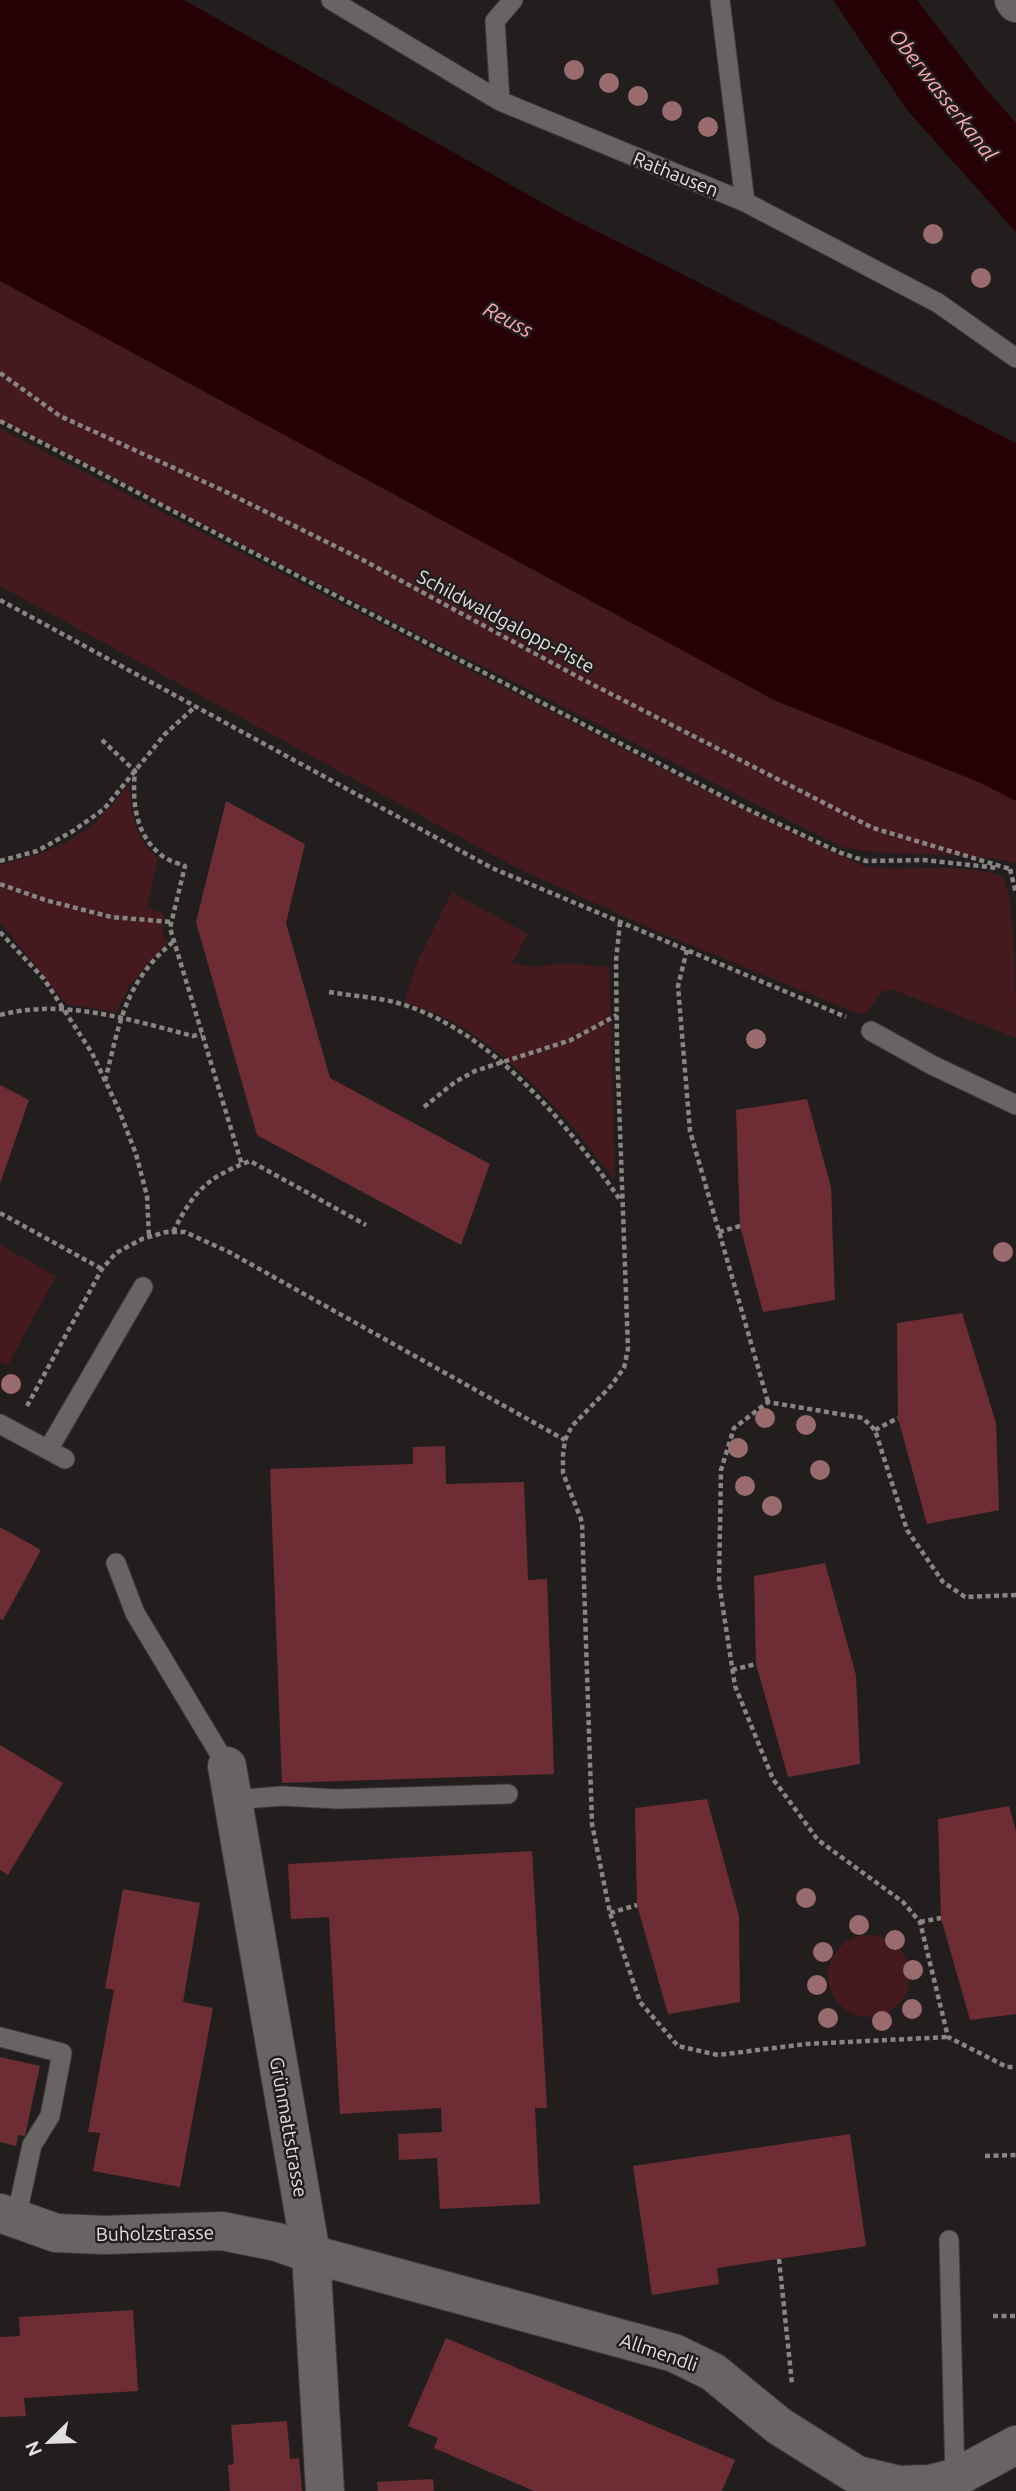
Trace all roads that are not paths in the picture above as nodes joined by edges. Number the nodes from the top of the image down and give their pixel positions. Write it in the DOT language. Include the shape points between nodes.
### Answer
graph roads {
  1 [pos="331,0"];
  2 [pos="513,0"];
  3 [pos="720,0"];
  4 [pos="500,101"];
  5 [pos="745,202"];
  6 [pos="1016,358"];
  7 [pos="871,1031"];
  8 [pos="1016,1105"];
  9 [pos="143,1287"];
  10 [pos="7,1427"];
  11 [pos="116,1563"];
  12 [pos="230,1783"];
  13 [pos="508,1794"];
  14 [pos="0,2037"];
  15 [pos="8,2216"];
  16 [pos="949,2240"];
  17 [pos="311,2254"];
  18 [pos="1016,2445"];
  19 [pos="955,2478"];
  20 [pos="325,2491"];
  1 -- 4 [label="lane, Rathausen"];
  2 -- 4 [label="lane" via="495,20"];
  3 -- 5 [label="lane"];
  4 -- 5 [label="lane, Rathausen"];
  5 -- 6 [label="lane, Rathausen" via="938,303"];
  7 -- 8 [label="lane"];
  9 -- 10 [label="lane" via="56,1455"];
  11 -- 12 [label="lane" via="135,1613"];
  12 -- 13 [label="lane" via="282,1796 337,1800"];
  12 -- 17 [label="street, Grünmattstrasse"];
  14 -- 15 [label="lane" via="62,2053 50,2116 32,2145"];
  15 -- 17 [label="street, Buholzstrasse" via="56,2233 222,2231"];
  16 -- 19 [label="lane"];
  17 -- 19 [label="street, Allmendli" via="674,2353 713,2372 779,2426 857,2474 899,2485"];
  17 -- 20 [label="street, Grünmattstrasse"];
  18 -- 19 [label="street, Allmendli"];
}
